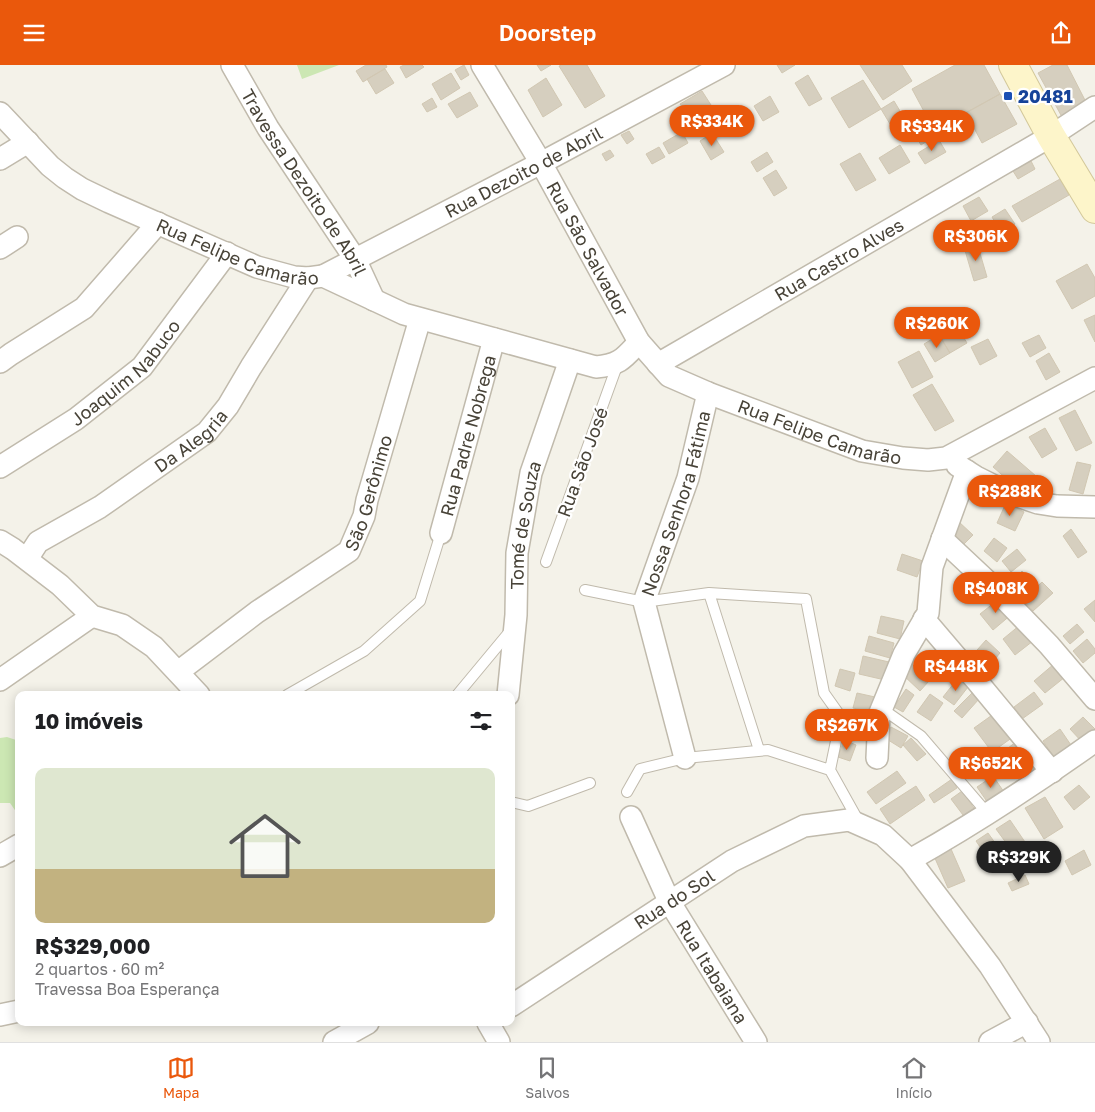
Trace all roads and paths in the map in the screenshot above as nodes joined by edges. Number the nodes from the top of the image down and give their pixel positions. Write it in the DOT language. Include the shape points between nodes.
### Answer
graph roads {
  1 [pos="232,65"];
  2 [pos="482,65"];
  3 [pos="724,65"];
  4 [pos="1013,65"];
  5 [pos="1095,107"];
  6 [pos="0,113"];
  7 [pos="1051,136"];
  8 [pos="28,143"];
  9 [pos="0,159"];
  10 [pos="541,163"];
  11 [pos="1095,209"];
  12 [pos="158,223"];
  13 [pos="227,253"];
  14 [pos="355,259"];
  15 [pos="316,277"];
  16 [pos="374,300"];
  17 [pos="420,319"];
  18 [pos="494,339"];
  19 [pos="649,353"];
  20 [pos="570,360"];
  21 [pos="0,362"];
  22 [pos="618,362"];
  23 [pos="1095,378"];
  24 [pos="708,393"];
  25 [pos="946,458"];
  26 [pos="0,467"];
  27 [pos="967,471"];
  28 [pos="1095,507"];
  29 [pos="441,533"];
  30 [pos="942,539"];
  31 [pos="0,541"];
  32 [pos="27,559"];
  33 [pos="546,561"];
  34 [pos="585,590"];
  35 [pos="709,593"];
  36 [pos="644,602"];
  37 [pos="92,616"];
  38 [pos="924,619"];
  39 [pos="515,625"];
  40 [pos="178,672"];
  41 [pos="0,680"];
  42 [pos="195,691"];
  43 [pos="294,691"];
  44 [pos="460,691"];
  45 [pos="508,691"];
  46 [pos="1095,699"];
  47 [pos="881,708"];
  48 [pos="1095,741"];
  49 [pos="759,750"];
  50 [pos="685,758"];
  51 [pos="877,758"];
  52 [pos="830,771"];
  53 [pos="1052,772"];
  54 [pos="590,783"];
  55 [pos="627,793"];
  56 [pos="515,803"];
  57 [pos="988,814"];
  58 [pos="631,817"];
  59 [pos="855,823"];
  60 [pos="15,847"];
  61 [pos="0,856"];
  62 [pos="910,861"];
  63 [pos="670,901"];
  64 [pos="515,1003"];
  65 [pos="15,1012"];
  66 [pos="0,1015"];
  67 [pos="1027,1022"];
  68 [pos="363,1026"];
  69 [pos="490,1026"];
  70 [pos="334,1042"];
  71 [pos="499,1042"];
  72 [pos="756,1042"];
  73 [pos="990,1042"];
  74 [pos="1039,1042"];
  1 -- 14 [label="street, Travessa Dezoito de Abril" via="268,129"];
  2 -- 10 [label="street, Rua São Salvador"];
  3 -- 10 [label="street, Rua Dezoito de Abril"];
  4 -- 7 [label="street"];
  5 -- 7 [label="street, Rua Castro Alves"];
  6 -- 8 [label="street, Rua Felipe Camarão"];
  7 -- 11 [label="street"];
  7 -- 19 [label="street, Rua Castro Alves"];
  8 -- 9 [label="street"];
  8 -- 12 [label="street, Rua Felipe Camarão" via="50,166 82,189"];
  10 -- 14 [label="street, Rua Dezoito de Abril"];
  10 -- 19 [label="street, Rua São Salvador"];
  12 -- 13 [label="street, Rua Felipe Camarão"];
  12 -- 21 [label="street" via="84,308"];
  13 -- 15 [label="street, Rua Felipe Camarão" via="257,267 294,277"];
  13 -- 26 [label="street, Joaquim Nabuco" via="142,367 76,419"];
  14 -- 15 [label="street, Rua Dezoito de Abril"];
  14 -- 16 [label="street, Travessa Dezoito de Abril"];
  15 -- 16 [label="street, Rua Felipe Camarão"];
  15 -- 32 [label="street, Da Alegria" via="269,337 228,407 207,432 100,507 38,542"];
  16 -- 17 [label="street, Rua Felipe Camarão"];
  17 -- 18 [label="street, Rua Felipe Camarão"];
  17 -- 40 [label="street, São Gerônimo" via="364,516 349,551 258,611"];
  18 -- 20 [label="street, Rua Felipe Camarão"];
  18 -- 29 [label="street, Rua Padre Nobrega"];
  19 -- 22 [label="street" via="626,356"];
  19 -- 24 [label="street, Rua Felipe Camarão" via="669,376"];
  20 -- 22 [label="street, Rua Felipe Camarão" via="596,367"];
  20 -- 39 [label="street, Tomé de Souza" via="531,473 517,553"];
  22 -- 33 [label="lane, Rua São José"];
  23 -- 25 [label="street"];
  24 -- 25 [label="street, Rua Felipe Camarão" via="862,451 903,458"];
  24 -- 36 [label="street, Nossa Senhora Fátima" via="688,477"];
  25 -- 27 [label="street"];
  27 -- 28 [label="street" via="1006,492 1038,503"];
  27 -- 30 [label="street"];
  29 -- 43 [label="lane" via="420,601 364,651"];
  30 -- 38 [label="street" via="932,567 928,613"];
  30 -- 46 [label="street" via="1049,645"];
  31 -- 32 [label="street"];
  32 -- 37 [label="street"];
  34 -- 36 [label="lane"];
  35 -- 36 [label="lane"];
  35 -- 49 [label="lane"];
  35 -- 52 [label="lane" via="806,599 824,693 841,717"];
  36 -- 50 [label="street, Nossa Senhora Fátima"];
  37 -- 40 [label="street" via="122,625 154,647"];
  37 -- 41 [label="street"];
  38 -- 47 [label="street" via="904,654"];
  38 -- 53 [label="street"];
  39 -- 44 [label="lane"];
  39 -- 45 [label="street, Tomé de Souza"];
  40 -- 42 [label="street"];
  47 -- 51 [label="street"];
  47 -- 57 [label="lane" via="920,736"];
  48 -- 53 [label="street"];
  49 -- 50 [label="lane"];
  49 -- 52 [label="lane" via="768,750"];
  50 -- 55 [label="lane" via="640,769"];
  52 -- 59 [label="lane"];
  53 -- 57 [label="street"];
  54 -- 56 [label="lane" via="528,806"];
  57 -- 62 [label="street"];
  58 -- 63 [label="street, Rua Itabaiana"];
  59 -- 62 [label="street" via="883,835"];
  59 -- 63 [label="street, Rua do Sol" via="804,826 732,861"];
  60 -- 61 [label="street"];
  62 -- 67 [label="street" via="990,966"];
  63 -- 64 [label="street, Rua do Sol"];
  63 -- 72 [label="street, Rua Itabaiana"];
  65 -- 66 [label="street"];
  67 -- 73 [label="street"];
  67 -- 74 [label="street"];
  68 -- 70 [label="street"];
  69 -- 71 [label="street"];
}
